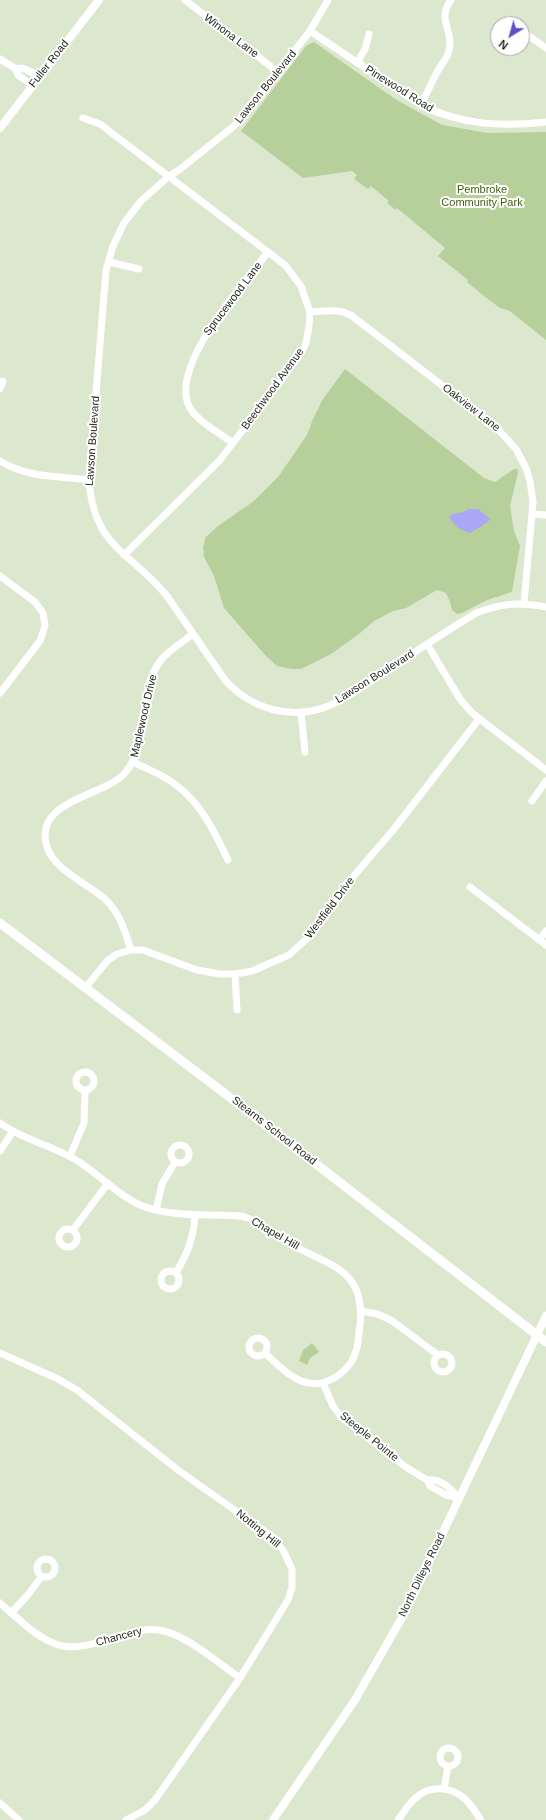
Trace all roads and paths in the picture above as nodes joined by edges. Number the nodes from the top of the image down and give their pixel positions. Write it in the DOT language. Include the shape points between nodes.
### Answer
graph roads {
  1 [pos="99,0"];
  2 [pos="185,0"];
  3 [pos="328,0"];
  4 [pos="451,0"];
  5 [pos="310,31"];
  6 [pos="369,34"];
  7 [pos="530,37"];
  8 [pos="546,48"];
  9 [pos="0,60"];
  10 [pos="357,63"];
  11 [pos="16,69"];
  12 [pos="278,72"];
  13 [pos="40,76"];
  14 [pos="33,86"];
  15 [pos="421,105"];
  16 [pos="83,118"];
  17 [pos="546,122"];
  18 [pos="0,128"];
  19 [pos="168,177"];
  20 [pos="268,252"];
  21 [pos="109,262"];
  22 [pos="139,269"];
  23 [pos="310,312"];
  24 [pos="4,381"];
  25 [pos="0,389"];
  26 [pos="233,443"];
  27 [pos="0,461"];
  28 [pos="89,480"];
  29 [pos="533,514"];
  30 [pos="546,515"];
  31 [pos="124,555"];
  32 [pos="0,576"];
  33 [pos="524,603"];
  34 [pos="546,607"];
  35 [pos="193,634"];
  36 [pos="427,644"];
  37 [pos="0,692"];
  38 [pos="301,712"];
  39 [pos="479,719"];
  40 [pos="305,752"];
  41 [pos="133,762"];
  42 [pos="546,770"];
  43 [pos="546,781"];
  44 [pos="532,801"];
  45 [pos="228,860"];
  46 [pos="470,887"];
  47 [pos="0,923"];
  48 [pos="546,931"];
  49 [pos="539,940"];
  50 [pos="546,945"];
  51 [pos="130,950"];
  52 [pos="235,974"];
  53 [pos="86,987"];
  54 [pos="236,1010"];
  55 [pos="85,1091"];
  56 [pos="0,1123"];
  57 [pos="13,1131"];
  58 [pos="0,1151"];
  59 [pos="70,1156"];
  60 [pos="175,1162"];
  61 [pos="108,1183"];
  62 [pos="156,1210"];
  63 [pos="195,1215"];
  64 [pos="73,1230"];
  65 [pos="176,1272"];
  66 [pos="361,1311"];
  67 [pos="546,1316"];
  68 [pos="537,1334"];
  69 [pos="546,1342"];
  70 [pos="0,1353"];
  71 [pos="265,1353"];
  72 [pos="438,1355"];
  73 [pos="323,1383"];
  74 [pos="459,1498"];
  75 [pos="42,1576"];
  76 [pos="0,1603"];
  77 [pos="11,1613"];
  78 [pos="240,1678"];
  79 [pos="448,1766"];
  80 [pos="444,1789"];
  81 [pos="0,1803"];
  82 [pos="19,1820"];
  83 [pos="126,1820"];
  84 [pos="273,1820"];
  85 [pos="398,1820"];
  86 [pos="481,1820"];
  1 -- 13 [label="street, Fuller Road"];
  2 -- 12 [label="street, Winona Lane"];
  3 -- 5 [label="street, Lawson Boulevard"];
  4 -- 15 [label="street" via="444,19 450,43 448,56"];
  5 -- 10 [label="street, Pinewood Road"];
  5 -- 12 [label="street, Lawson Boulevard"];
  6 -- 10 [label="street" via="365,49"];
  7 -- 8 [label="street"];
  9 -- 11 [label="street"];
  10 -- 15 [label="street, Pinewood Road"];
  11 -- 13 [label="street" via="22,68"];
  11 -- 14 [label="street" via="18,75"];
  12 -- 19 [label="street, Lawson Boulevard" via="234,126"];
  13 -- 14 [label="street, Fuller Road"];
  14 -- 18 [label="street, Fuller Road"];
  15 -- 17 [label="street, Pinewood Road" via="437,113 474,123"];
  16 -- 19 [label="street, Beechwood Avenue" via="100,124"];
  19 -- 20 [label="street, Beechwood Avenue"];
  19 -- 21 [label="street, Lawson Boulevard" via="130,214 118,234"];
  20 -- 23 [label="street, Beechwood Avenue" via="285,265 301,286"];
  20 -- 26 [label="street, Sprucewood Lane" via="206,334 196,353 187,384 186,398 190,409"];
  21 -- 22 [label="street"];
  21 -- 28 [label="street, Lawson Boulevard" via="106,270"];
  23 -- 26 [label="street, Beechwood Avenue" via="306,343 300,355"];
  23 -- 29 [label="street, Oakview Lane" via="332,310 352,316 495,426 516,449 526,468 532,494"];
  24 -- 25 [label="street"];
  26 -- 31 [label="street, Beechwood Avenue" via="213,468"];
  27 -- 28 [label="street" via="11,468 31,474"];
  28 -- 31 [label="street, Lawson Boulevard" via="96,520 105,536"];
  29 -- 30 [label="street"];
  29 -- 33 [label="street, Oakview Lane"];
  31 -- 35 [label="street, Lawson Boulevard" via="156,584"];
  32 -- 37 [label="street" via="35,602 43,613 45,626 40,641"];
  33 -- 34 [label="street, Lawson Boulevard"];
  33 -- 36 [label="street, Lawson Boulevard" via="500,605 476,613"];
  35 -- 38 [label="street, Lawson Boulevard" via="225,680 247,700 270,709"];
  35 -- 41 [label="street, Maplewood Drive" via="162,658 152,675"];
  36 -- 38 [label="street, Lawson Boulevard" via="331,705"];
  36 -- 39 [label="street" via="460,699"];
  38 -- 40 [label="street"];
  39 -- 42 [label="street"];
  39 -- 52 [label="street, Westfield Drive" via="394,829 347,884 311,935 278,961 252,971"];
  41 -- 45 [label="street" via="176,784 189,795"];
  41 -- 51 [label="street, Maplewood Drive" via="116,780 56,812 49,823 45,838 53,859 105,900 115,911 125,930"];
  43 -- 44 [label="street"];
  46 -- 49 [label="street"];
  47 -- 53 [label="main road, Stearns School Road"];
  48 -- 49 [label="street"];
  49 -- 50 [label="street"];
  51 -- 52 [label="street, Westfield Drive" via="143,950 197,970"];
  51 -- 53 [label="street, Westfield Drive" via="108,960"];
  52 -- 54 [label="street"];
  53 -- 68 [label="main road, Stearns School Road"];
  55 -- 59 [label="street" via="84,1123"];
  56 -- 57 [label="street, Chapel Hill"];
  57 -- 58 [label="street"];
  57 -- 59 [label="street, Chapel Hill"];
  59 -- 61 [label="street, Chapel Hill"];
  60 -- 62 [label="street" via="162,1184"];
  61 -- 62 [label="street, Chapel Hill" via="134,1202"];
  61 -- 64 [label="street"];
  62 -- 63 [label="street, Chapel Hill"];
  63 -- 65 [label="street" via="190,1246"];
  63 -- 66 [label="street, Chapel Hill" via="247,1218 335,1266 354,1284"];
  66 -- 72 [label="street" via="391,1320"];
  66 -- 73 [label="street, Chapel Hill" via="357,1349 352,1360 341,1373"];
  67 -- 68 [label="street, North Dilleys Road"];
  68 -- 69 [label="main road, Stearns School Road"];
  68 -- 74 [label="street, North Dilleys Road"];
  70 -- 78 [label="street, Notting Hill" via="77,1390 173,1466 270,1535 284,1550 292,1569 290,1595"];
  71 -- 73 [label="street" via="294,1379 308,1384"];
  73 -- 74 [label="street, Steeple Pointe" via="333,1406 348,1422 427,1480 435,1490"];
  74 -- 84 [label="street, North Dilleys Road" via="420,1582 379,1660 329,1740"];
  75 -- 77 [label="street"];
  76 -- 77 [label="street, Chancery"];
  77 -- 78 [label="street, Chancery" via="44,1639 64,1647 88,1646 145,1630 170,1632"];
  78 -- 83 [label="street, Notting Hill" via="155,1800 145,1810"];
  79 -- 80 [label="street"];
  80 -- 85 [label="street" via="419,1795"];
  80 -- 86 [label="street" via="463,1797"];
  81 -- 82 [label="street"];
}
